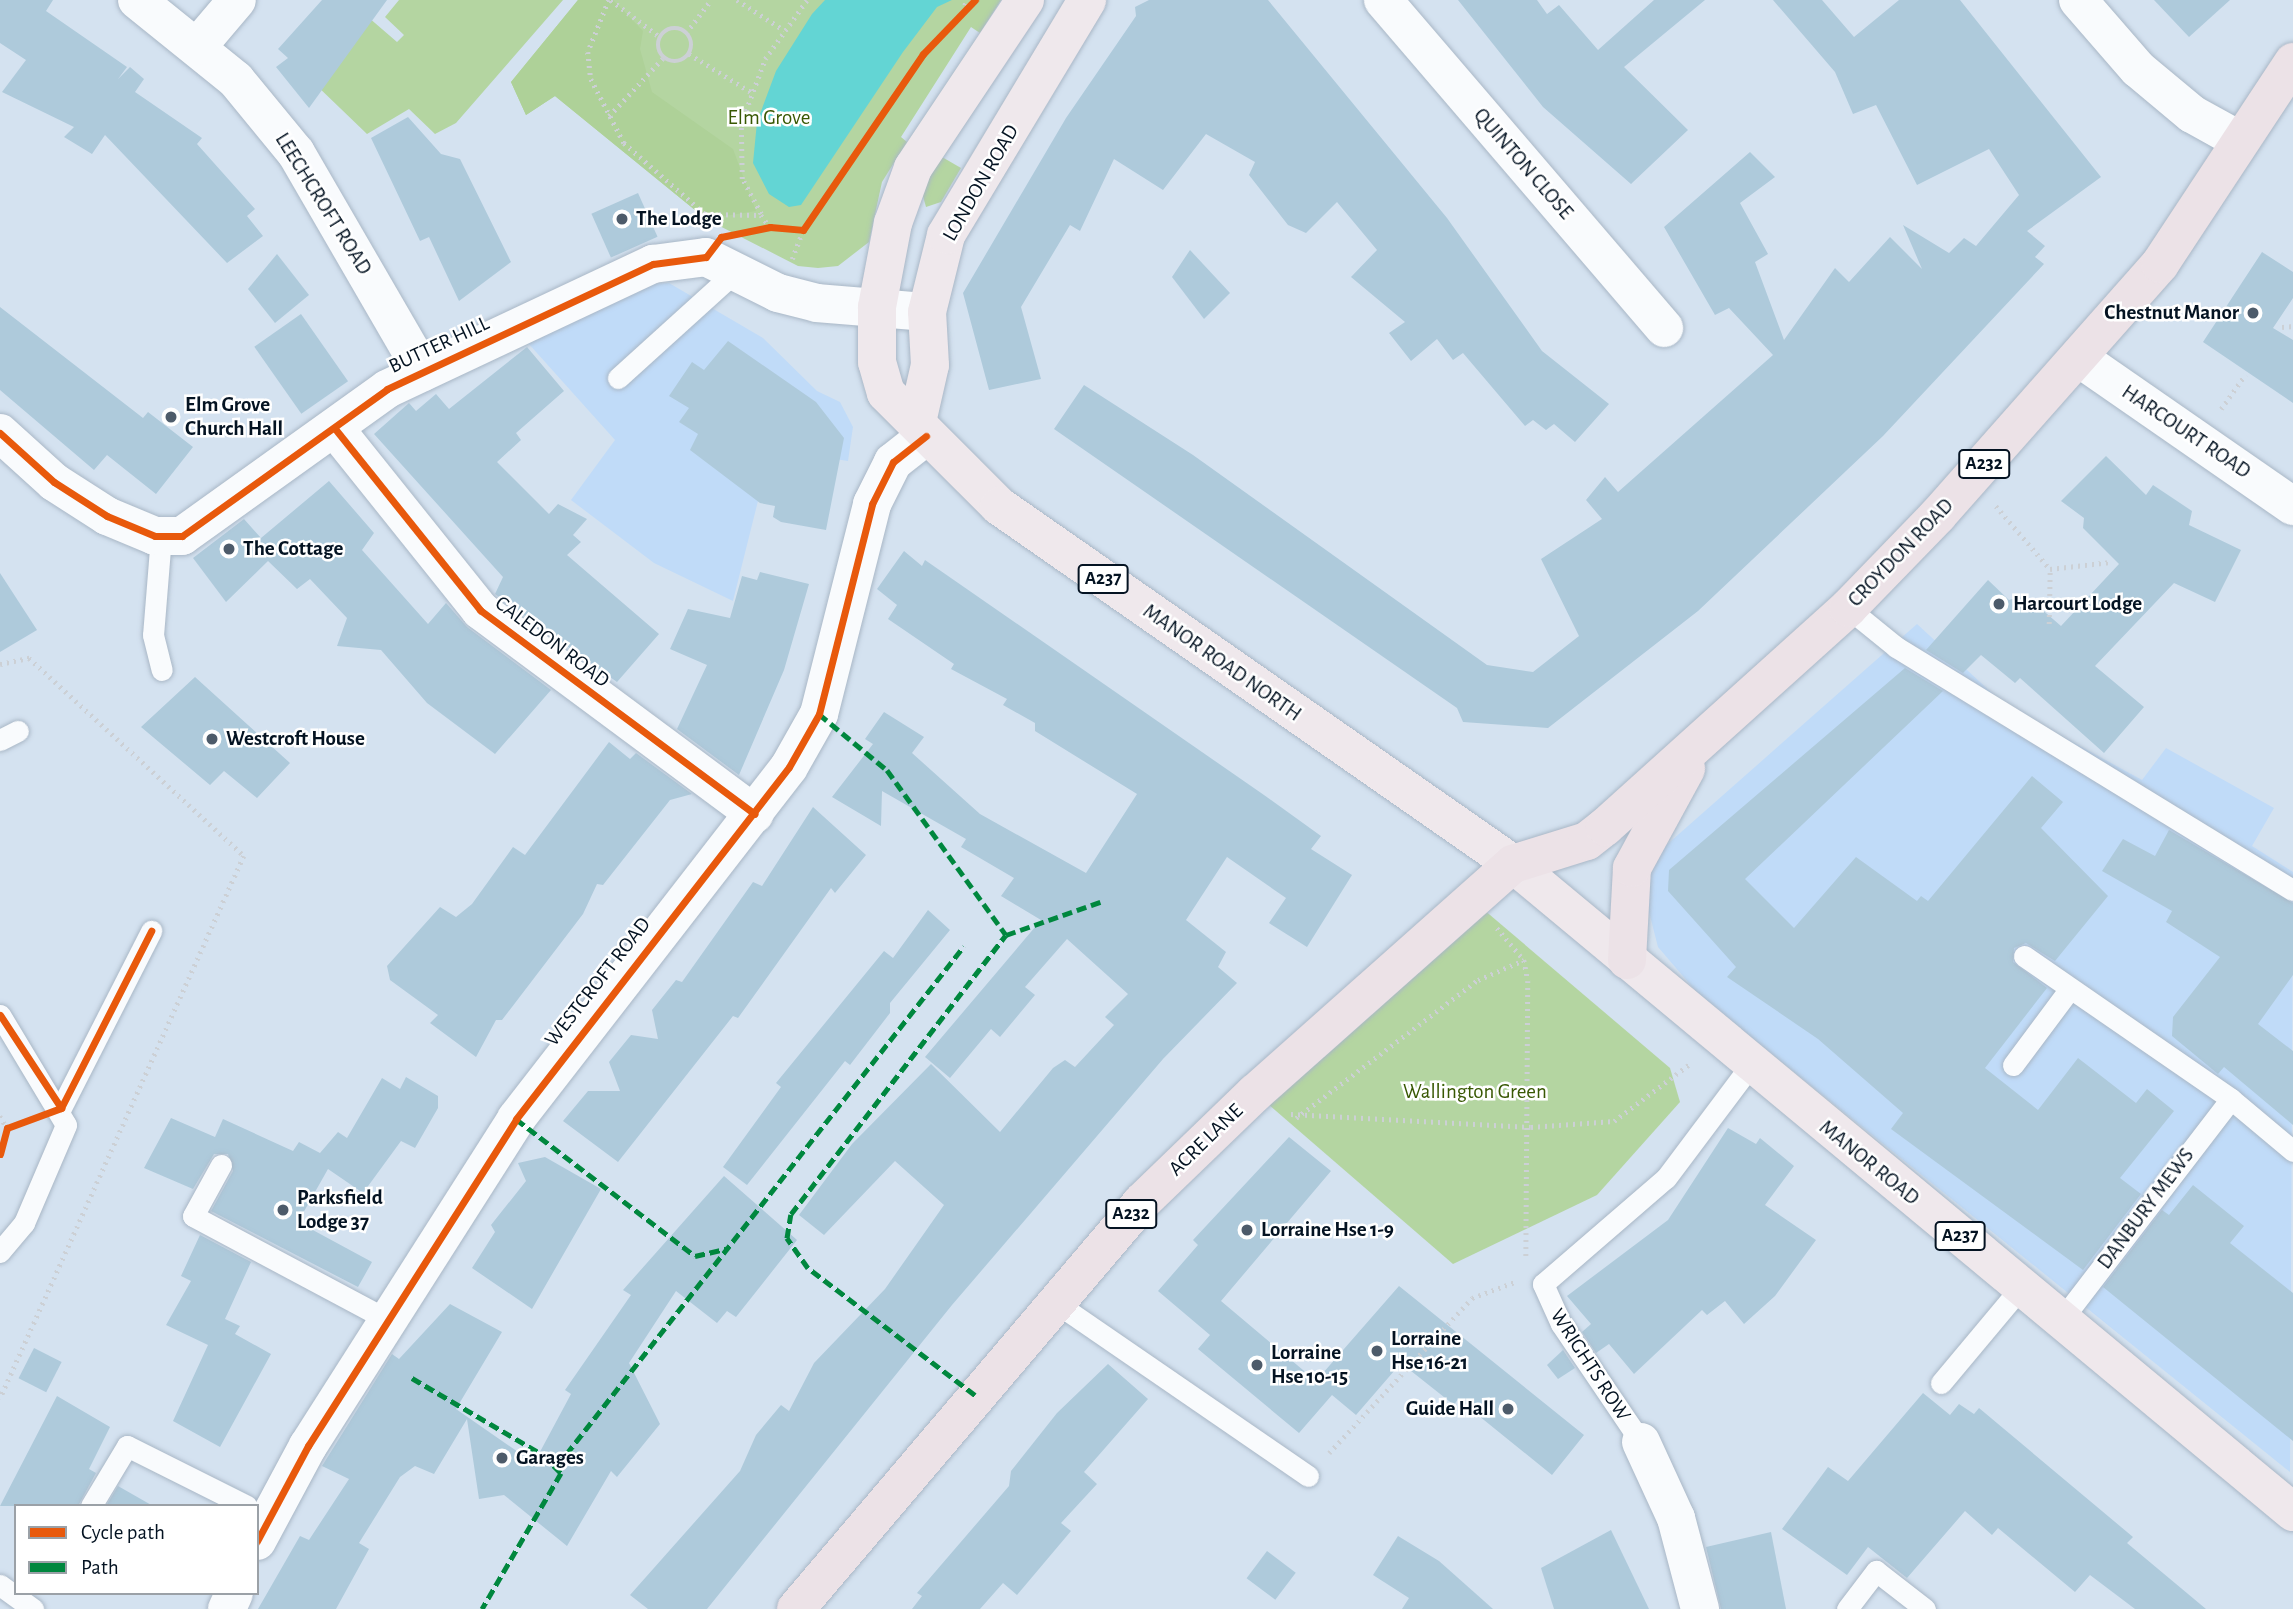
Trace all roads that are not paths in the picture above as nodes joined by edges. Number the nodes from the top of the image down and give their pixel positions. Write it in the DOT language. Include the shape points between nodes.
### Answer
graph roads {
  1 [pos="137,0"];
  2 [pos="237,0"];
  3 [pos="1026,0"];
  4 [pos="1087,0"];
  5 [pos="1383,0"];
  6 [pos="2078,0"];
  7 [pos="198,46"];
  8 [pos="2293,62"];
  9 [pos="2239,140"];
  10 [pos="734,273"];
  11 [pos="877,307"];
  12 [pos="928,312"];
  13 [pos="1664,328"];
  14 [pos="2079,358"];
  15 [pos="423,372"];
  16 [pos="618,378"];
  17 [pos="922,429"];
  18 [pos="336,430"];
  19 [pos="0,433"];
  20 [pos="2293,506"];
  21 [pos="161,537"];
  22 [pos="1848,608"];
  23 [pos="162,670"];
  24 [pos="1691,753"];
  25 [pos="755,814"];
  26 [pos="1513,864"];
  27 [pos="2293,890"];
  28 [pos="151,931"];
  29 [pos="2024,956"];
  30 [pos="1627,960"];
  31 [pos="2069,990"];
  32 [pos="0,1014"];
  33 [pos="2013,1065"];
  34 [pos="1750,1066"];
  35 [pos="2231,1099"];
  36 [pos="61,1108"];
  37 [pos="2293,1151"];
  38 [pos="221,1165"];
  39 [pos="0,1252"];
  40 [pos="2022,1286"];
  41 [pos="1055,1302"];
  42 [pos="2062,1319"];
  43 [pos="388,1321"];
  44 [pos="1941,1384"];
  45 [pos="1641,1442"];
  46 [pos="1308,1476"];
  47 [pos="92,1504"];
  48 [pos="232,1504"];
  49 [pos="2293,1512"];
  50 [pos="259,1515"];
  51 [pos="0,1585"];
  52 [pos="33,1609"];
  53 [pos="796,1609"];
  54 [pos="1700,1609"];
  55 [pos="1847,1609"];
  56 [pos="1925,1609"];
  1 -- 7 [label="street, LEECHCROFT ROAD"];
  2 -- 7 [label="street"];
  3 -- 11 [label="main road, A237" via="913,168 893,223"];
  4 -- 12 [label="main road, LONDON ROAD" via="946,235"];
  5 -- 13 [label="street, QUINTON CLOSE"];
  6 -- 9 [label="street" via="2138,69 2192,114"];
  7 -- 15 [label="street, LEECHCROFT ROAD" via="296,153"];
  8 -- 9 [label="highway, CROYDON ROAD / A232"];
  9 -- 14 [label="highway, CROYDON ROAD / A232" via="2160,264"];
  10 -- 11 [label="street, BUTTER HILL" via="817,303"];
  10 -- 15 [label="street, BUTTER HILL" via="706,257 653,264"];
  10 -- 16 [label="lane"];
  11 -- 12 [label="street, BUTTER HILL"];
  11 -- 17 [label="main road, MANOR ROAD NORTH / A237" via="879,376 886,393"];
  12 -- 17 [label="main road, LONDON ROAD" via="930,365"];
  14 -- 20 [label="street, HARCOURT ROAD"];
  14 -- 22 [label="highway, CROYDON ROAD / A232"];
  15 -- 18 [label="street, BUTTER HILL" via="387,389"];
  17 -- 25 [label="street, WESTCROFT ROAD" via="880,484 819,714"];
  17 -- 26 [label="main road, MANOR ROAD NORTH / A237" via="999,506"];
  18 -- 21 [label="street, BUTTER HILL" via="210,520 182,536"];
  18 -- 25 [label="street, CALEDON ROAD" via="480,610"];
  19 -- 21 [label="street" via="54,482 107,516"];
  21 -- 23 [label="lane" via="153,635"];
  22 -- 24 [label="highway, CROYDON ROAD / A232"];
  22 -- 27 [label="lane" via="1896,647"];
  24 -- 26 [label="highway, CROYDON ROAD / A232" via="1587,841"];
  24 -- 30 [label="highway" via="1683,781 1632,868"];
  25 -- 43 [label="street, WESTCROFT ROAD" via="570,1044"];
  26 -- 30 [label="main road, MANOR ROAD / A237"];
  26 -- 41 [label="highway, ACRE LANE / A232" via="1266,1083 1142,1202"];
  28 -- 36 [label="lane"];
  29 -- 31 [label="lane"];
  30 -- 34 [label="main road, MANOR ROAD / A237"];
  31 -- 33 [label="lane"];
  31 -- 35 [label="lane"];
  32 -- 36 [label="lane"];
  34 -- 40 [label="main road, MANOR ROAD / A237"];
  34 -- 45 [label="lane, WRIGHTS ROW" via="1658,1186 1538,1280 1561,1324"];
  35 -- 37 [label="lane"];
  35 -- 42 [label="lane, DANBURY MEWS"];
  36 -- 39 [label="lane" via="66,1125 24,1223"];
  38 -- 43 [label="lane" via="192,1216"];
  40 -- 42 [label="main road, MANOR ROAD / A237"];
  40 -- 44 [label="lane"];
  41 -- 46 [label="lane"];
  41 -- 53 [label="highway, ACRE LANE / A232"];
  42 -- 49 [label="main road, MANOR ROAD / A237"];
  43 -- 50 [label="street, WESTCROFT ROAD"];
  45 -- 54 [label="street, WRIGHTS ROW" via="1676,1518"];
  47 -- 48 [label="lane" via="127,1446"];
  51 -- 52 [label="lane"];
  55 -- 56 [label="lane" via="1876,1571"];
}
